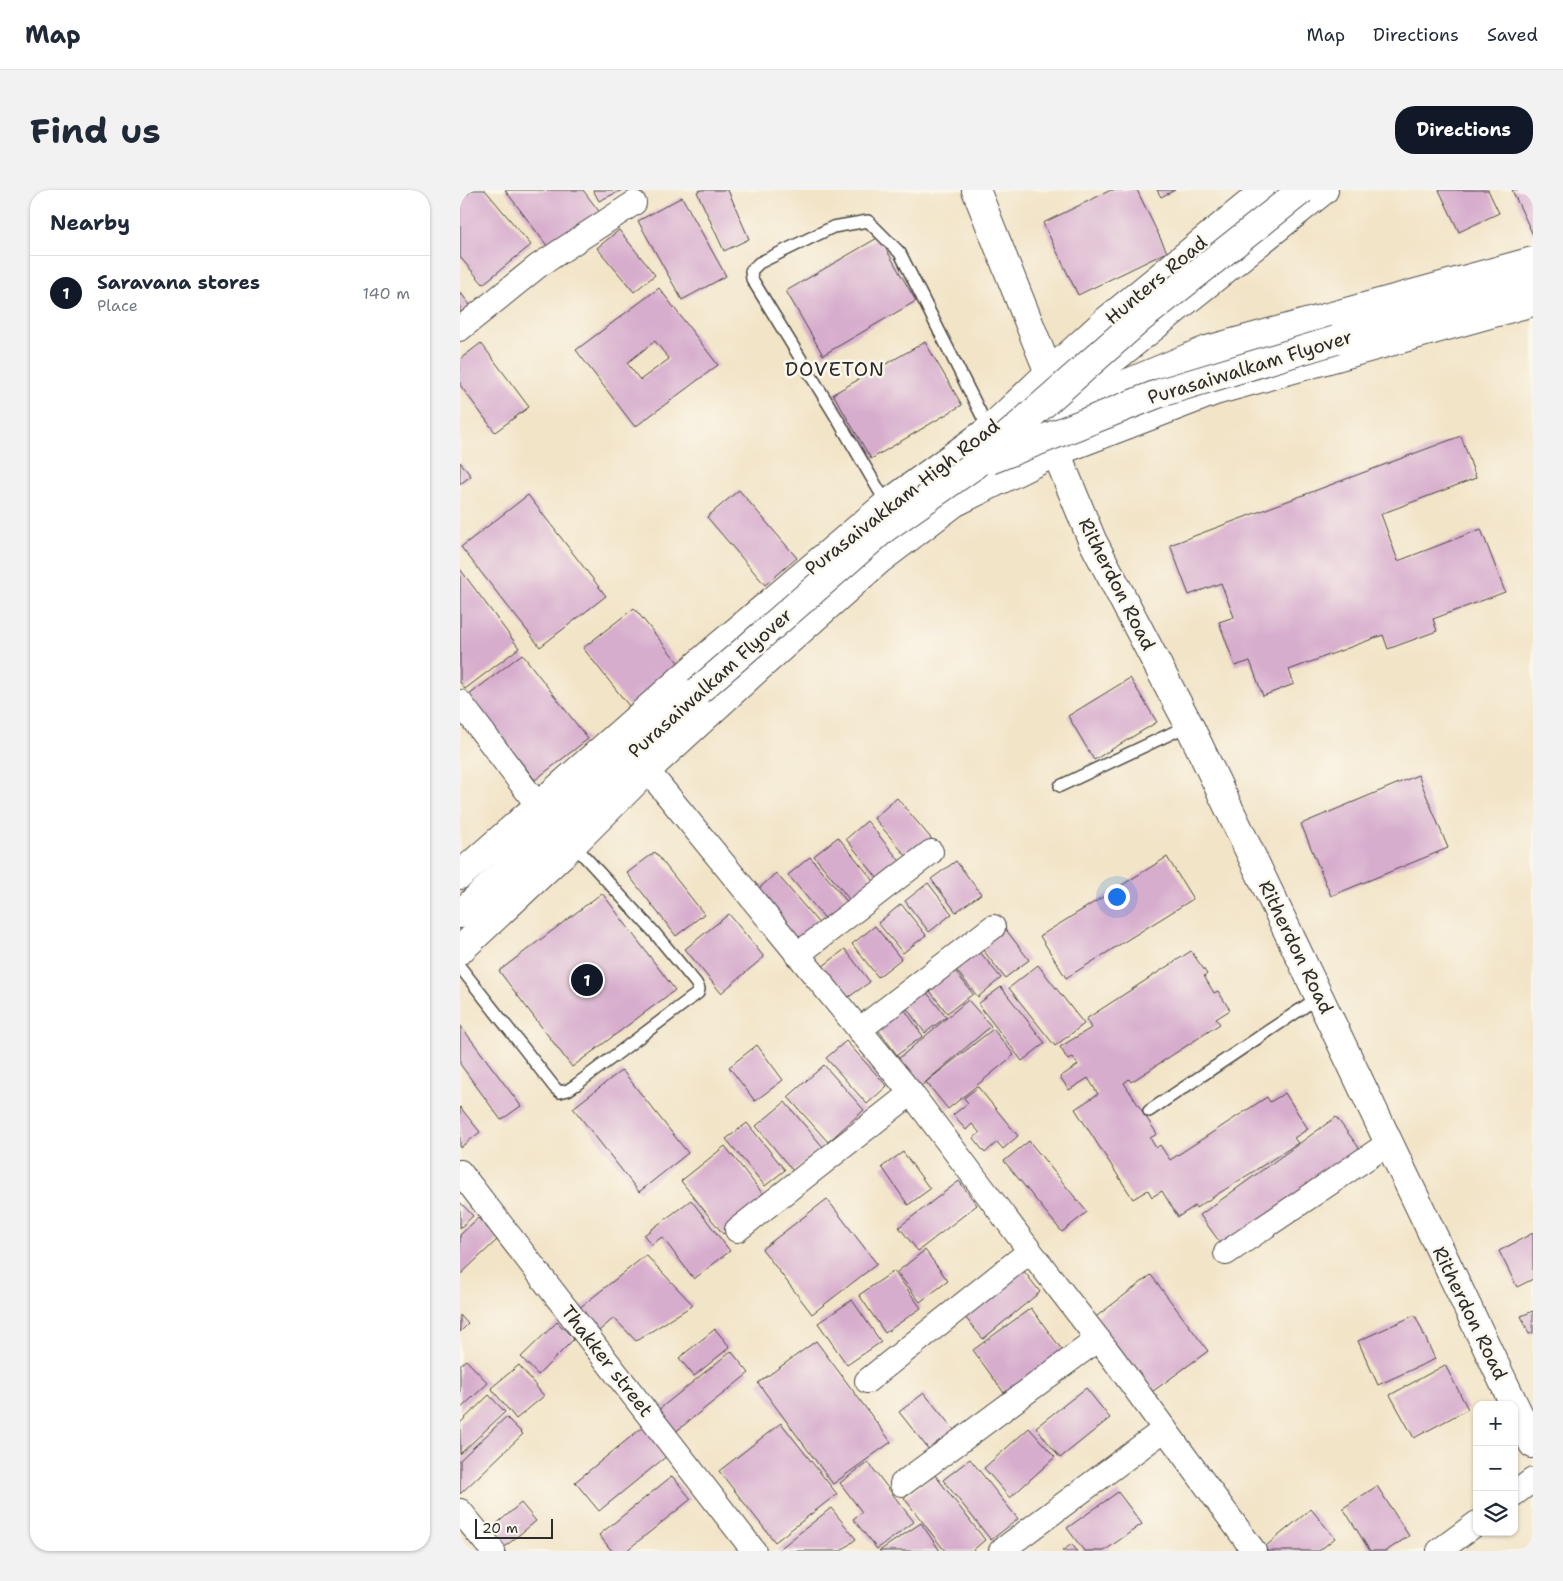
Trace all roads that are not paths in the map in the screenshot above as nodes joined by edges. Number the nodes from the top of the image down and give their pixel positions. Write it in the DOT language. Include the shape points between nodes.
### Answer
graph roads {
  1 [pos="976,190"];
  2 [pos="1302,190"];
  3 [pos="1324,190"];
  4 [pos="1250,195"];
  5 [pos="634,203"];
  6 [pos="1533,261"];
  7 [pos="1533,282"];
  8 [pos="1533,302"];
  9 [pos="1106,321"];
  10 [pos="460,329"];
  11 [pos="1207,350"];
  12 [pos="1118,357"];
  13 [pos="1048,373"];
  14 [pos="1130,382"];
  15 [pos="1215,392"];
  16 [pos="1058,409"];
  17 [pos="989,430"];
  18 [pos="1056,452"];
  19 [pos="972,467"];
  20 [pos="886,505"];
  21 [pos="460,702"];
  22 [pos="1190,725"];
  23 [pos="647,770"];
  24 [pos="1060,786"];
  25 [pos="538,807"];
  26 [pos="573,844"];
  27 [pos="931,852"];
  28 [pos="460,875"];
  29 [pos="460,914"];
  30 [pos="993,927"];
  31 [pos="460,950"];
  32 [pos="797,955"];
  33 [pos="460,966"];
  34 [pos="1320,996"];
  35 [pos="859,1030"];
  36 [pos="911,1093"];
  37 [pos="1149,1111"];
  38 [pos="1389,1143"];
  39 [pos="460,1172"];
  40 [pos="737,1230"];
  41 [pos="1030,1251"];
  42 [pos="1226,1253"];
  43 [pos="1098,1339"];
  44 [pos="867,1381"];
  45 [pos="1165,1429"];
  46 [pos="1533,1444"];
  47 [pos="1533,1480"];
  48 [pos="902,1484"];
  49 [pos="1518,1491"];
  50 [pos="460,1511"];
  51 [pos="1473,1526"];
  52 [pos="492,1551"];
  53 [pos="754,1551"];
  54 [pos="1001,1551"];
  55 [pos="1254,1551"];
  56 [pos="1439,1551"];
  1 -- 13 [label="street"];
  2 -- 19 [label="street, Purasaiwalkam Flyover, bridge" via="1140,318"];
  3 -- 12 [label="street"];
  4 -- 9 [label="street, Hunters Road"];
  5 -- 10 [label="street" via="538,266"];
  6 -- 11 [label="street"];
  7 -- 19 [label="street, Purasaiwalkam Flyover, bridge" via="1160,393"];
  8 -- 15 [label="street"];
  9 -- 12 [label="street"];
  9 -- 13 [label="street, Hunters Road"];
  11 -- 14 [label="street"];
  11 -- 15 [label="street"];
  12 -- 14 [label="street"];
  12 -- 16 [label="street"];
  13 -- 16 [label="street"];
  13 -- 17 [label="street, Purasaivakkam High Road"];
  14 -- 16 [label="street"];
  15 -- 18 [label="street"];
  16 -- 18 [label="street"];
  17 -- 20 [label="street, Purasaivakkam High Road"];
  17 -- 20 [label="lane" via="900,253 868,221 833,227 759,263 751,271 752,279"];
  18 -- 22 [label="street, Ritherdon Road" via="1092,540"];
  18 -- 23 [label="street" via="954,504 879,560"];
  19 -- 29 [label="street, Purasaiwalkam Flyover, bridge" via="885,528 713,678"];
  20 -- 25 [label="street, Purasaivakkam High Road" via="712,652"];
  21 -- 25 [label="street"];
  22 -- 24 [label="lane"];
  22 -- 34 [label="street, Ritherdon Road"];
  23 -- 26 [label="street"];
  23 -- 32 [label="street"];
  25 -- 28 [label="street, Purasaivakkam High Road"];
  26 -- 31 [label="street"];
  26 -- 33 [label="lane" via="696,983 698,993 577,1084 560,1092"];
  27 -- 32 [label="street"];
  30 -- 35 [label="street"];
  32 -- 35 [label="street"];
  34 -- 37 [label="lane"];
  34 -- 38 [label="street, Ritherdon Road"];
  35 -- 36 [label="street"];
  36 -- 40 [label="street"];
  36 -- 41 [label="street"];
  38 -- 42 [label="street"];
  38 -- 46 [label="street, Ritherdon Road"];
  39 -- 53 [label="street, Thakker street"];
  41 -- 43 [label="street"];
  41 -- 44 [label="street"];
  43 -- 45 [label="street"];
  43 -- 48 [label="street"];
  45 -- 54 [label="street"];
  45 -- 55 [label="street"];
  47 -- 49 [label="street"];
  50 -- 52 [label="street"];
  51 -- 56 [label="street"];
}
